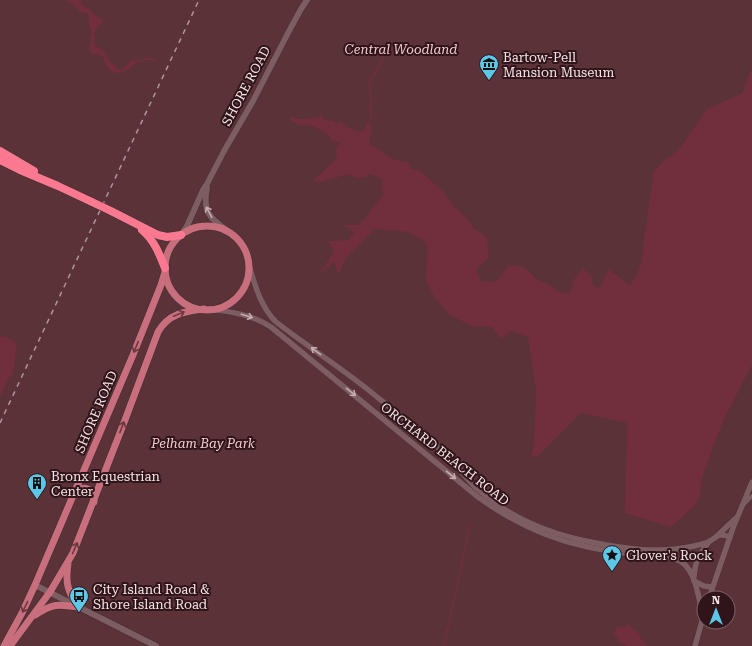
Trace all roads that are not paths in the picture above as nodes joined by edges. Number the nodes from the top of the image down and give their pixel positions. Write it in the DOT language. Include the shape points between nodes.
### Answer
graph roads {
  1 [pos="307,0"];
  2 [pos="0,151"];
  3 [pos="0,160"];
  4 [pos="207,184"];
  5 [pos="58,186"];
  6 [pos="136,224"];
  7 [pos="229,232"];
  8 [pos="181,235"];
  9 [pos="249,265"];
  10 [pos="165,270"];
  11 [pos="206,309"];
  12 [pos="752,482"];
  13 [pos="74,494"];
  14 [pos="752,496"];
  15 [pos="94,502"];
  16 [pos="742,505"];
  17 [pos="738,517"];
  18 [pos="717,536"];
  19 [pos="730,537"];
  20 [pos="709,542"];
  21 [pos="68,561"];
  22 [pos="694,580"];
  23 [pos="35,585"];
  24 [pos="712,587"];
  25 [pos="697,590"];
  26 [pos="711,590"];
  27 [pos="50,592"];
  28 [pos="78,607"];
  29 [pos="32,617"];
  30 [pos="699,630"];
  31 [pos="4,646"];
  32 [pos="10,646"];
  33 [pos="156,646"];
  34 [pos="695,646"];
  1 -- 4 [label="main road, SHORE ROAD"];
  2 -- 5 [label="highway"];
  3 -- 5 [label="highway"];
  7 -- 4 [label="main road, SHORE ROAD, one-way" via="207,211"];
  4 -- 8 [label="main road, SHORE ROAD"];
  5 -- 6 [label="highway, bridge"];
  6 -- 8 [label="highway" via="166,237"];
  6 -- 10 [label="highway" via="152,241"];
  7 -- 8 [label="main road" via="203,226"];
  7 -- 9 [label="main road" via="241,244"];
  8 -- 10 [label="main road" via="166,257"];
  9 -- 11 [label="main road" via="244,288 234,300 224,306"];
  20 -- 9 [label="street, ORCHARD BEACH ROAD, one-way" via="688,548 638,550 557,533 506,510 477,488 444,453 376,396 275,321 260,298"];
  10 -- 11 [label="main road" via="168,284 177,297 190,306"];
  10 -- 13 [label="main road, SHORE ROAD, one-way" via="133,355"];
  15 -- 11 [label="main road, one-way" via="158,332 164,323 178,314"];
  11 -- 22 [label="street, ORCHARD BEACH ROAD, one-way" via="245,315 271,327 478,497 516,522 549,536 583,546 676,559 687,566"];
  12 -- 16 [label="street"];
  13 -- 15 [label="main road" via="80,489 86,489 93,494"];
  13 -- 23 [label="main road, SHORE ROAD"];
  14 -- 16 [label="street"];
  21 -- 15 [label="main road, one-way"];
  16 -- 17 [label="street"];
  17 -- 18 [label="street, ORCHARD BEACH ROAD"];
  17 -- 19 [label="street"];
  18 -- 19 [label="street"];
  18 -- 20 [label="street, ORCHARD BEACH ROAD"];
  19 -- 24 [label="street"];
  20 -- 22 [label="street" via="696,560"];
  21 -- 27 [label="main road"];
  21 -- 28 [label="main road" via="68,589"];
  22 -- 24 [label="street"];
  22 -- 25 [label="street, ORCHARD BEACH ROAD"];
  23 -- 27 [label="main road"];
  23 -- 31 [label="main road, SHORE ROAD, one-way"];
  24 -- 26 [label="street"];
  27 -- 28 [label="main road"];
  27 -- 29 [label="main road"];
  28 -- 29 [label="main road" via="50,606"];
  28 -- 33 [label="main road"];
  29 -- 32 [label="main road"];
  30 -- 34 [label="street"];
}
